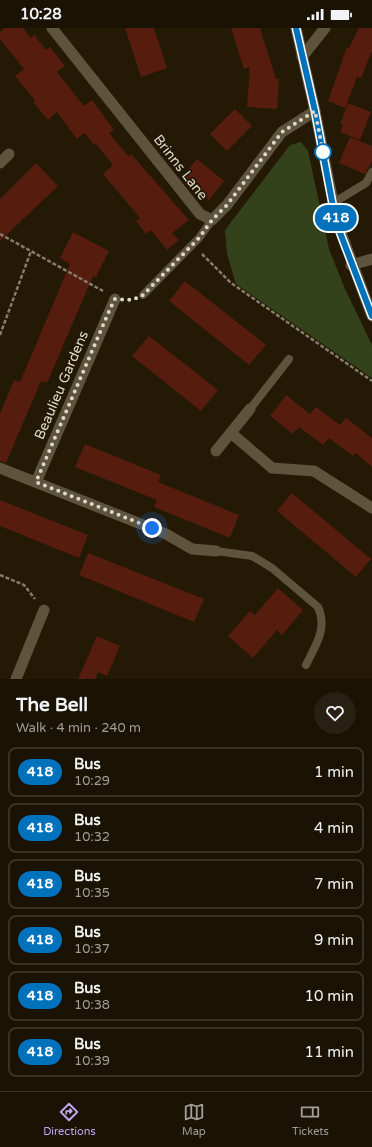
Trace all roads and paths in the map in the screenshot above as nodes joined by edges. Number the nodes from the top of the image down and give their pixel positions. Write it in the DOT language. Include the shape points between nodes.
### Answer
graph roads {
  1 [pos="52,28"];
  2 [pos="296,28"];
  3 [pos="325,28"];
  4 [pos="302,57"];
  5 [pos="315,111"];
  6 [pos="9,154"];
  7 [pos="0,163"];
  8 [pos="372,172"];
  9 [pos="333,203"];
  10 [pos="212,220"];
  11 [pos="0,234"];
  12 [pos="192,244"];
  13 [pos="31,251"];
  14 [pos="372,259"];
  15 [pos="351,265"];
  16 [pos="143,295"];
  17 [pos="115,299"];
  18 [pos="372,316"];
  19 [pos="0,335"];
  20 [pos="289,359"];
  21 [pos="372,381"];
  22 [pos="250,409"];
  23 [pos="231,433"];
  24 [pos="216,451"];
  25 [pos="0,468"];
  26 [pos="36,482"];
  27 [pos="372,508"];
  28 [pos="216,551"];
  29 [pos="0,575"];
  30 [pos="44,610"];
  31 [pos="306,665"];
  32 [pos="16,679"];
  1 -- 10 [label="street, Brinns Lane" via="200,214"];
  2 -- 4 [label="street"];
  3 -- 4 [label="street"];
  4 -- 5 [label="street"];
  5 -- 9 [label="street"];
  5 -- 10 [label="street, Brinns Lane" via="282,132 227,205"];
  6 -- 7 [label="street"];
  8 -- 9 [label="lane" via="366,183"];
  9 -- 15 [label="street" via="336,222"];
  10 -- 12 [label="lane"];
  11 -- 13 [label="path"];
  12 -- 16 [label="lane"];
  12 -- 21 [label="path" via="231,283"];
  13 -- 17 [label="path"];
  13 -- 19 [label="path"];
  14 -- 15 [label="street"];
  15 -- 18 [label="street"];
  17 -- 26 [label="street, Beaulieu Gardens"];
  20 -- 22 [label="lane"];
  22 -- 23 [label="street"];
  23 -- 24 [label="street"];
  23 -- 27 [label="street" via="272,468 314,471"];
  25 -- 26 [label="street"];
  26 -- 28 [label="street" via="166,534 192,550"];
  28 -- 31 [label="lane" via="252,556 272,568 318,607 322,629"];
  29 -- 30 [label="path" via="24,586"];
  30 -- 32 [label="street"];
}
